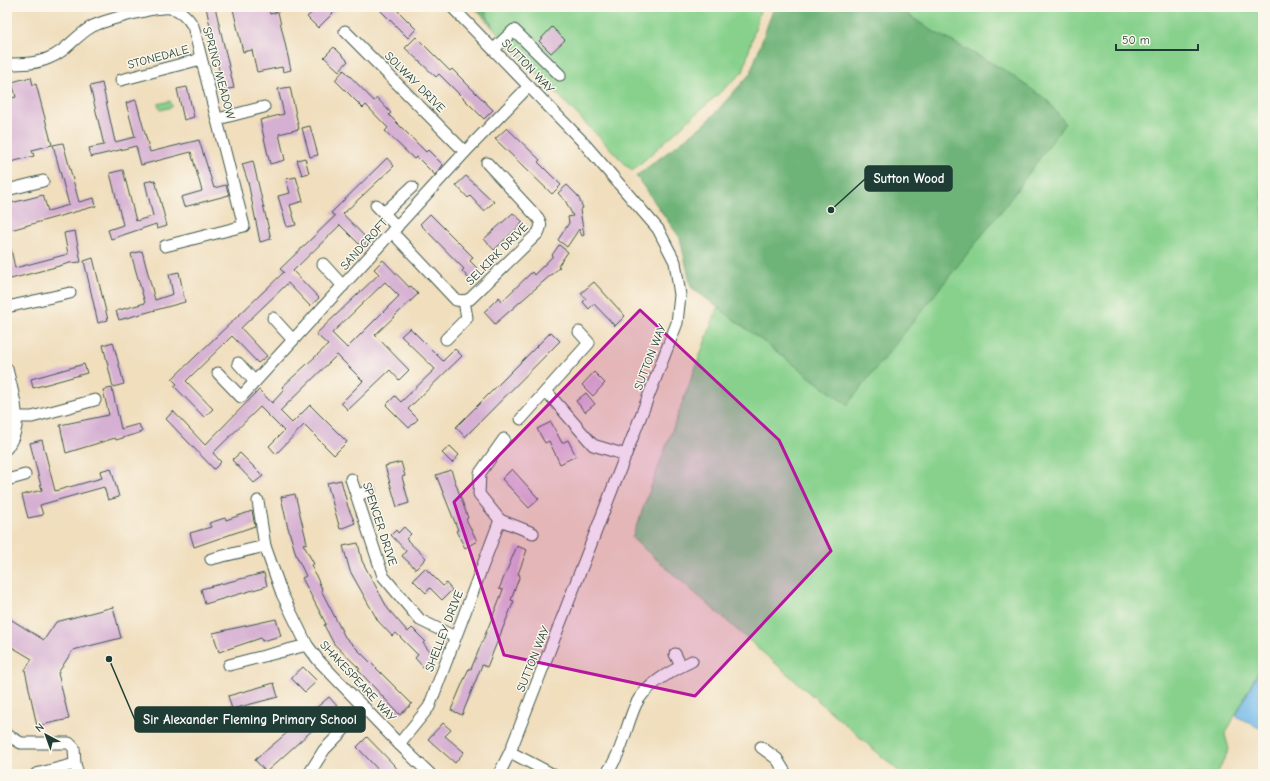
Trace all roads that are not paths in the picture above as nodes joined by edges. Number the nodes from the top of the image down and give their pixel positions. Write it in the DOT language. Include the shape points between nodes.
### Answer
graph roads {
  1 [pos="452,7"];
  2 [pos="345,31"];
  3 [pos="494,49"];
  4 [pos="201,59"];
  5 [pos="7,64"];
  6 [pos="560,75"];
  7 [pos="120,80"];
  8 [pos="529,86"];
  9 [pos="264,108"];
  10 [pos="218,119"];
  11 [pos="465,152"];
  12 [pos="487,163"];
  13 [pos="43,181"];
  14 [pos="412,186"];
  15 [pos="7,190"];
  16 [pos="376,205"];
  17 [pos="384,213"];
  18 [pos="395,230"];
  19 [pos="165,246"];
  20 [pos="322,264"];
  21 [pos="343,286"];
  22 [pos="70,293"];
  23 [pos="464,301"];
  24 [pos="7,307"];
  25 [pos="273,318"];
  26 [pos="579,332"];
  27 [pos="446,339"];
  28 [pos="293,340"];
  29 [pos="238,363"];
  30 [pos="7,369"];
  31 [pos="218,373"];
  32 [pos="255,382"];
  33 [pos="546,391"];
  34 [pos="10,396"];
  35 [pos="95,400"];
  36 [pos="16,417"];
  37 [pos="521,420"];
  38 [pos="504,439"];
  39 [pos="9,443"];
  40 [pos="626,456"];
  41 [pos="26,475"];
  42 [pos="351,479"];
  43 [pos="7,480"];
  44 [pos="370,490"];
  45 [pos="357,495"];
  46 [pos="258,501"];
  47 [pos="500,520"];
  48 [pos="533,533"];
  49 [pos="265,546"];
  50 [pos="211,559"];
  51 [pos="455,637"];
  52 [pos="306,645"];
  53 [pos="675,654"];
  54 [pos="692,661"];
  55 [pos="229,665"];
  56 [pos="681,666"];
  57 [pos="365,708"];
  58 [pos="7,735"];
  59 [pos="399,744"];
  60 [pos="761,747"];
  61 [pos="510,752"];
  62 [pos="77,769"];
  63 [pos="36,774"];
  64 [pos="309,774"];
  65 [pos="430,774"];
  66 [pos="499,774"];
  67 [pos="552,774"];
  68 [pos="606,774"];
  69 [pos="786,774"];
  1 -- 3 [label="street, SUTTON WAY"];
  2 -- 11 [label="street, SOLWAY DRIVE"];
  3 -- 6 [label="street" via="514,30"];
  3 -- 8 [label="street, SUTTON WAY"];
  4 -- 5 [label="street, SPRING MEADOW" via="190,21 179,10 170,8 93,26 50,58"];
  4 -- 7 [label="street, STONEDALE"];
  4 -- 10 [label="street, SPRING MEADOW"];
  8 -- 11 [label="street, SANDCROFT"];
  8 -- 40 [label="street, SUTTON WAY" via="582,141 658,229 675,262 680,295 677,323"];
  9 -- 10 [label="street"];
  10 -- 19 [label="street, SPRING MEADOW" via="244,226"];
  11 -- 18 [label="street, SANDCROFT"];
  12 -- 23 [label="street, SELKIRK DRIVE" via="538,218 541,228 470,299"];
  13 -- 15 [label="street"];
  14 -- 17 [label="street"];
  16 -- 17 [label="street, SELKIRK DRIVE"];
  17 -- 18 [label="street, SELKIRK DRIVE"];
  18 -- 21 [label="street, SANDCROFT"];
  18 -- 23 [label="street, SELKIRK DRIVE" via="456,300"];
  20 -- 21 [label="street"];
  21 -- 28 [label="street, SANDCROFT"];
  22 -- 24 [label="street"];
  23 -- 27 [label="street" via="467,318"];
  25 -- 28 [label="street"];
  26 -- 33 [label="street" via="589,343"];
  28 -- 32 [label="street, SANDCROFT"];
  29 -- 32 [label="street"];
  30 -- 34 [label="street"];
  31 -- 32 [label="street, SANDCROFT" via="241,397"];
  33 -- 37 [label="street"];
  33 -- 40 [label="street" via="593,445"];
  34 -- 36 [label="street"];
  35 -- 36 [label="street" via="32,417"];
  36 -- 39 [label="street" via="16,432"];
  38 -- 47 [label="street" via="480,473 479,494"];
  40 -- 61 [label="street, SUTTON WAY"];
  41 -- 43 [label="street"];
  42 -- 45 [label="street, SPENCER DRIVE"];
  44 -- 45 [label="street"];
  45 -- 51 [label="street, SPENCER DRIVE" via="384,576 420,620"];
  46 -- 49 [label="street, SHAKESPEARE WAY"];
  47 -- 48 [label="street"];
  47 -- 51 [label="street, SHELLEY DRIVE"];
  49 -- 50 [label="street"];
  49 -- 52 [label="street, SHAKESPEARE WAY" via="282,594"];
  51 -- 59 [label="street, SHELLEY DRIVE" via="429,707"];
  52 -- 55 [label="street"];
  52 -- 57 [label="street, SHAKESPEARE WAY"];
  53 -- 56 [label="street"];
  54 -- 56 [label="street"];
  56 -- 68 [label="street" via="648,689 637,703 616,761"];
  57 -- 59 [label="street, SHAKESPEARE WAY"];
  57 -- 64 [label="street" via="324,750"];
  58 -- 62 [label="street" via="21,743 69,743 74,748"];
  59 -- 65 [label="street, SHAKESPEARE WAY"];
  60 -- 69 [label="street" via="776,759"];
  61 -- 66 [label="street, SUTTON WAY"];
  61 -- 67 [label="street"];
  62 -- 63 [label="street"];
}
